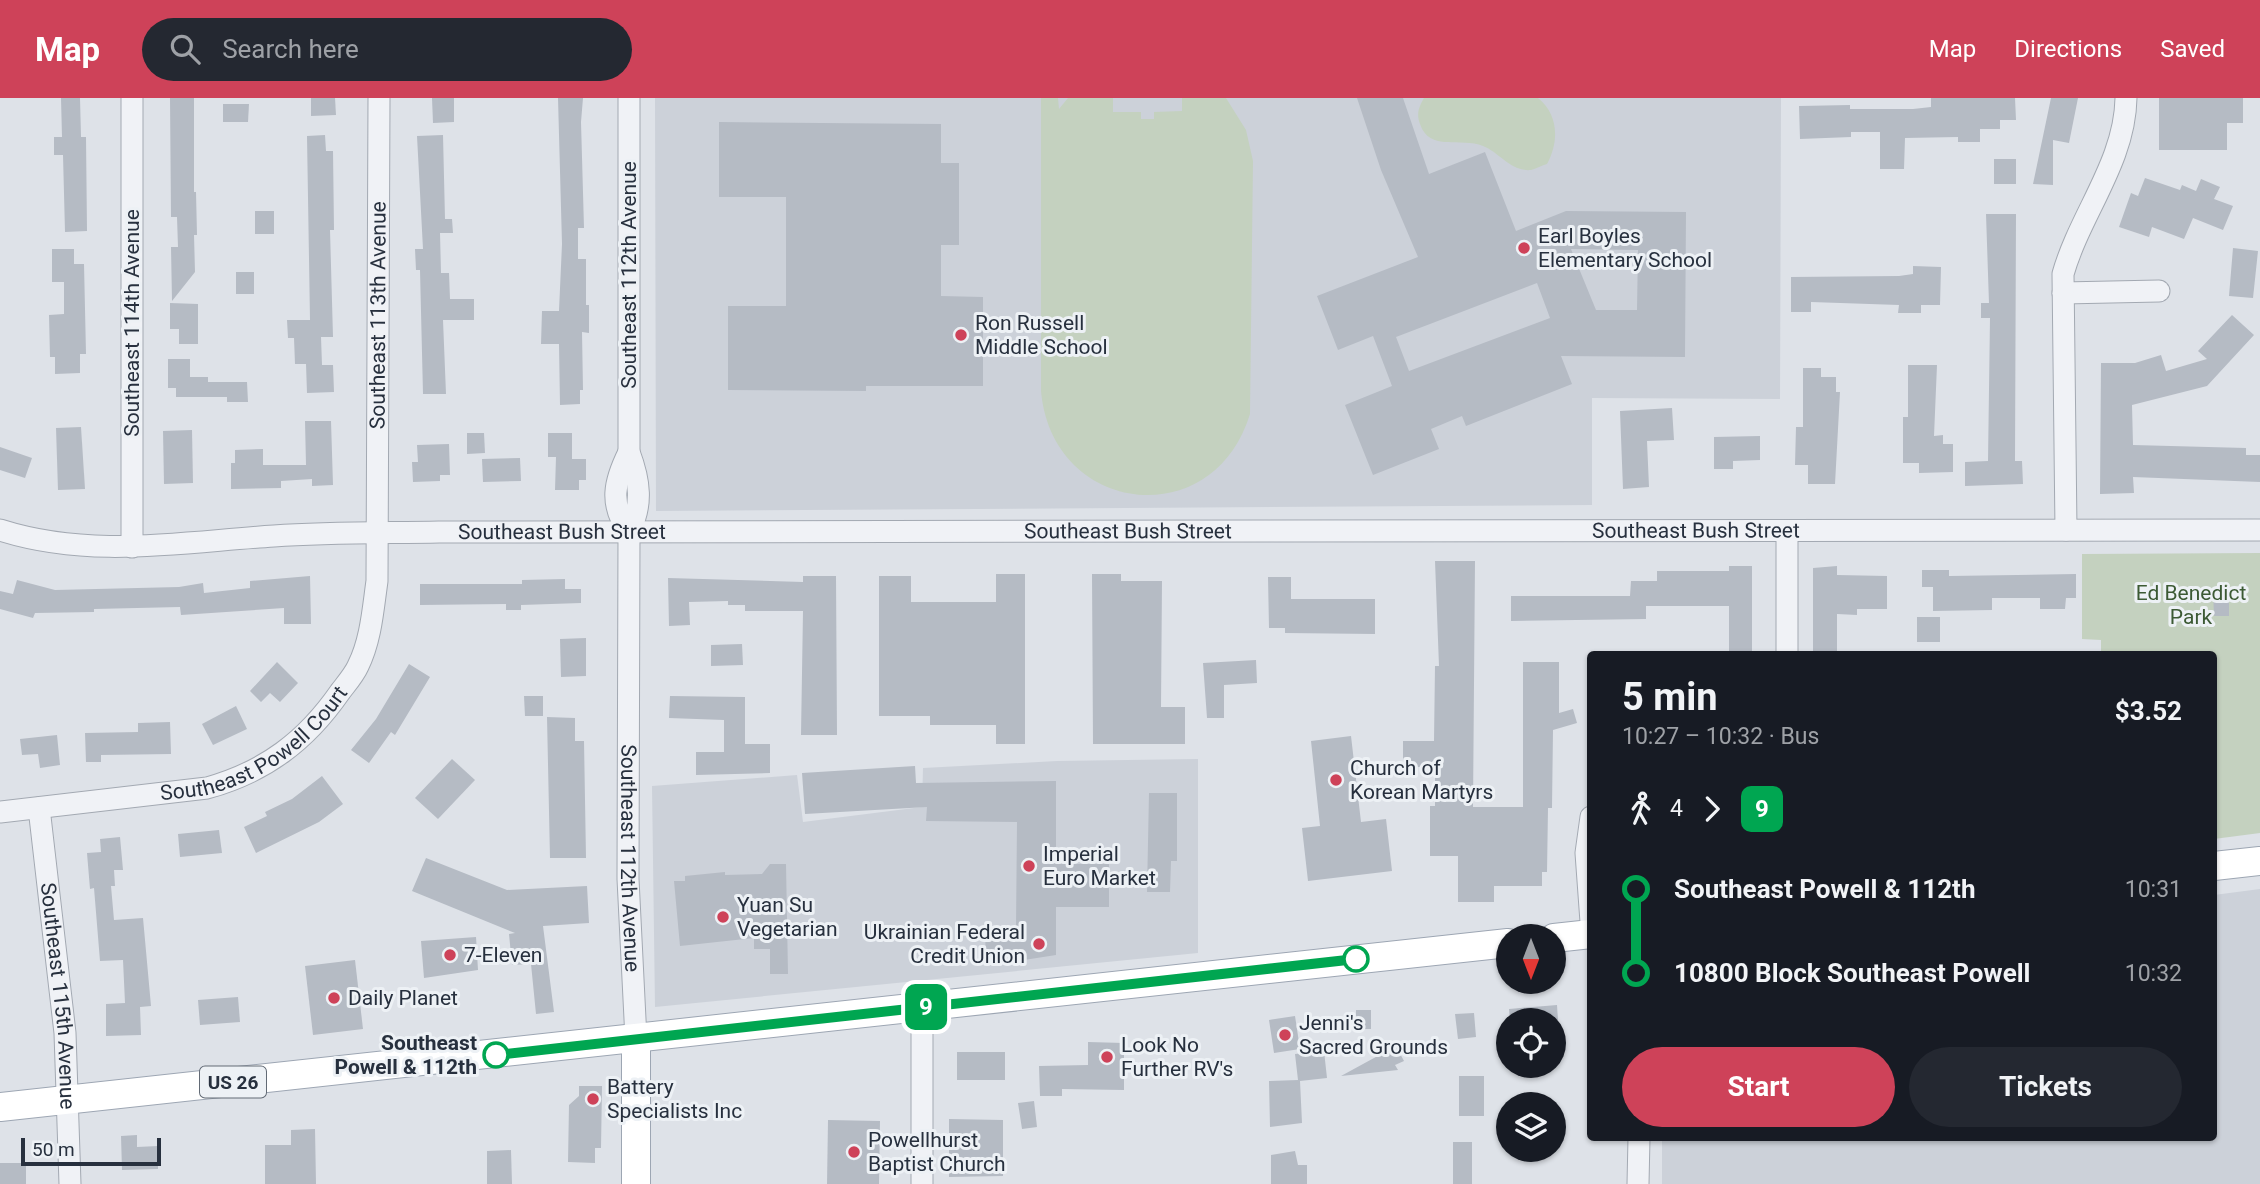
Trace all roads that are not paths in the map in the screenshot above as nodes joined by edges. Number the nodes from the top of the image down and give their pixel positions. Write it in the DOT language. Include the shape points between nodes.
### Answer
graph roads {
  1 [pos="132,98"];
  2 [pos="379,98"];
  3 [pos="629,98"];
  4 [pos="2126,98"];
  5 [pos="2159,292"];
  6 [pos="2063,293"];
  7 [pos="0,530"];
  8 [pos="2066,530"];
  9 [pos="2260,530"];
  10 [pos="1787,531"];
  11 [pos="377,533"];
  12 [pos="629,533"];
  13 [pos="132,547"];
  14 [pos="1787,651"];
  15 [pos="39,808"];
  16 [pos="0,811"];
  17 [pos="1587,846"];
  18 [pos="2260,861"];
  19 [pos="2217,866"];
  20 [pos="1587,867"];
  21 [pos="1587,934"];
  22 [pos="1566,937"];
  23 [pos="1496,944"];
  24 [pos="922,1008"];
  25 [pos="636,1039"];
  26 [pos="69,1099"];
  27 [pos="0,1107"];
  28 [pos="1639,1141"];
  29 [pos="69,1184"];
  30 [pos="636,1184"];
  31 [pos="922,1184"];
  32 [pos="1638,1184"];
  1 -- 13 [label="street, Southeast 114th Avenue"];
  2 -- 11 [label="street, Southeast 113th Avenue"];
  3 -- 12 [label="street, Southeast 112th Avenue" via="629,452 618,475 616,514"];
  4 -- 6 [label="street" via="2118,150 2072,244"];
  5 -- 6 [label="street"];
  6 -- 8 [label="street"];
  7 -- 13 [label="street, Southeast Bush Street" via="65,545"];
  8 -- 9 [label="street, Southeast Bush Street"];
  8 -- 10 [label="street, Southeast Bush Street"];
  10 -- 12 [label="street, Southeast Bush Street"];
  10 -- 14 [label="street"];
  11 -- 12 [label="street, Southeast Bush Street"];
  11 -- 13 [label="street, Southeast Bush Street" via="291,534"];
  11 -- 15 [label="street, Southeast Powell Court" via="371,626 359,665 304,738 268,764 207,788"];
  12 -- 25 [label="street, Southeast 112th Avenue" via="628,879"];
  15 -- 16 [label="street, Southeast Powell Court"];
  15 -- 26 [label="street, Southeast 115th Avenue"];
  17 -- 20 [label="street"];
  18 -- 19 [label="main road"];
  21 -- 22 [label="main road"];
  23 -- 24 [label="main road, US 26"];
  24 -- 25 [label="main road, US 26"];
  24 -- 31 [label="street"];
  25 -- 26 [label="main road, US 26"];
  25 -- 30 [label="main road, Southeast 112th Avenue"];
  26 -- 27 [label="main road, US 26"];
  26 -- 29 [label="street, Southeast 115th Avenue"];
  28 -- 32 [label="street"];
}
